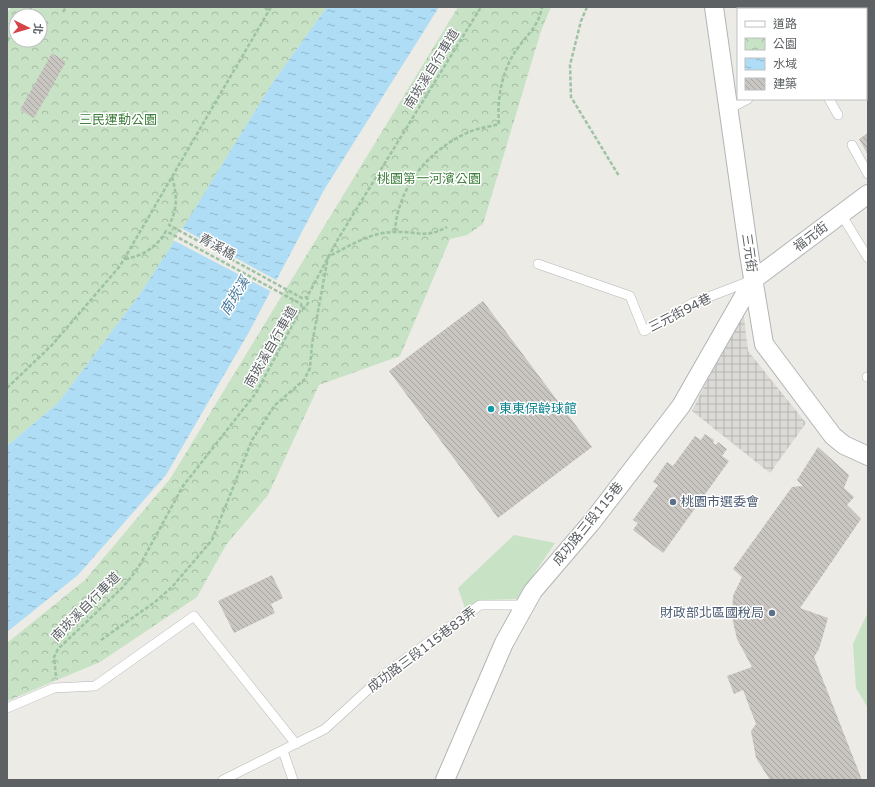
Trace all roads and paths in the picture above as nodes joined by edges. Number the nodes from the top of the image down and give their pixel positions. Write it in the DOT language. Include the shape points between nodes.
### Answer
graph roads {
  1 [pos="66,7"];
  2 [pos="265,7"];
  3 [pos="271,7"];
  4 [pos="482,7"];
  5 [pos="542,7"];
  6 [pos="587,7"];
  7 [pos="714,7"];
  8 [pos="63,12"];
  9 [pos="269,12"];
  10 [pos="746,100"];
  11 [pos="830,100"];
  12 [pos="729,109"];
  13 [pos="838,116"];
  14 [pos="852,145"];
  15 [pos="868,174"];
  16 [pos="619,176"];
  17 [pos="172,177"];
  18 [pos="868,194"];
  19 [pos="841,214"];
  20 [pos="446,227"];
  21 [pos="395,232"];
  22 [pos="328,257"];
  23 [pos="868,258"];
  24 [pos="124,259"];
  25 [pos="538,264"];
  26 [pos="753,280"];
  27 [pos="307,297"];
  28 [pos="302,308"];
  29 [pos="7,388"];
  30 [pos="868,456"];
  31 [pos="526,605"];
  32 [pos="101,640"];
  33 [pos="56,677"];
  34 [pos="7,708"];
  35 [pos="296,744"];
  36 [pos="282,751"];
  37 [pos="229,779"];
  38 [pos="293,780"];
  39 [pos="445,780"];
  1 -- 8 [label="path"];
  2 -- 9 [label="path"];
  3 -- 9 [label="path"];
  4 -- 22 [label="path, 南崁溪自行車道"];
  5 -- 21 [label="path" via="533,30 512,56 504,72 499,124 469,132 426,160 412,178 403,197"];
  6 -- 16 [label="path" via="580,21 570,65 571,97"];
  7 -- 12 [label="street, 三元街"];
  9 -- 17 [label="path"];
  10 -- 12 [label="lane"];
  11 -- 13 [label="lane"];
  12 -- 26 [label="street, 三元街"];
  14 -- 15 [label="lane"];
  17 -- 24 [label="path"];
  17 -- 27 [label="path, 青溪橋" via="177,198 169,225 302,298"];
  18 -- 19 [label="street, 福元街"];
  19 -- 23 [label="lane"];
  19 -- 26 [label="street, 福元街"];
  20 -- 21 [label="path" via="428,234"];
  21 -- 22 [label="path" via="357,241"];
  22 -- 27 [label="path, 南崁溪自行車道"];
  22 -- 32 [label="path" via="310,368 304,380 275,405 252,440 212,540 172,587"];
  24 -- 28 [label="path, 青溪橋" via="135,257 156,245 166,230 300,304"];
  24 -- 29 [label="path" via="52,346"];
  25 -- 26 [label="lane, 三元街94巷" via="630,296 644,331 693,303"];
  26 -- 30 [label="street, 三元街" via="764,344 833,436 844,445"];
  26 -- 31 [label="street, 成功路三段115巷" via="681,406 592,523 533,591"];
  27 -- 28 [label="path, 南崁溪自行車道" via="308,304"];
  28 -- 33 [label="path, 南崁溪自行車道" via="256,393 183,486 132,576 58,649 54,657"];
  31 -- 35 [label="lane, 成功路三段115巷83弄" via="480,606 386,673 325,730"];
  31 -- 39 [label="street, 成功路三段115巷" via="504,643"];
  34 -- 35 [label="lane" via="54,688 95,686 194,616"];
  35 -- 36 [label="lane, 成功路三段115巷83弄"];
  36 -- 37 [label="lane, 成功路三段115巷83弄"];
  36 -- 38 [label="lane"];
}
